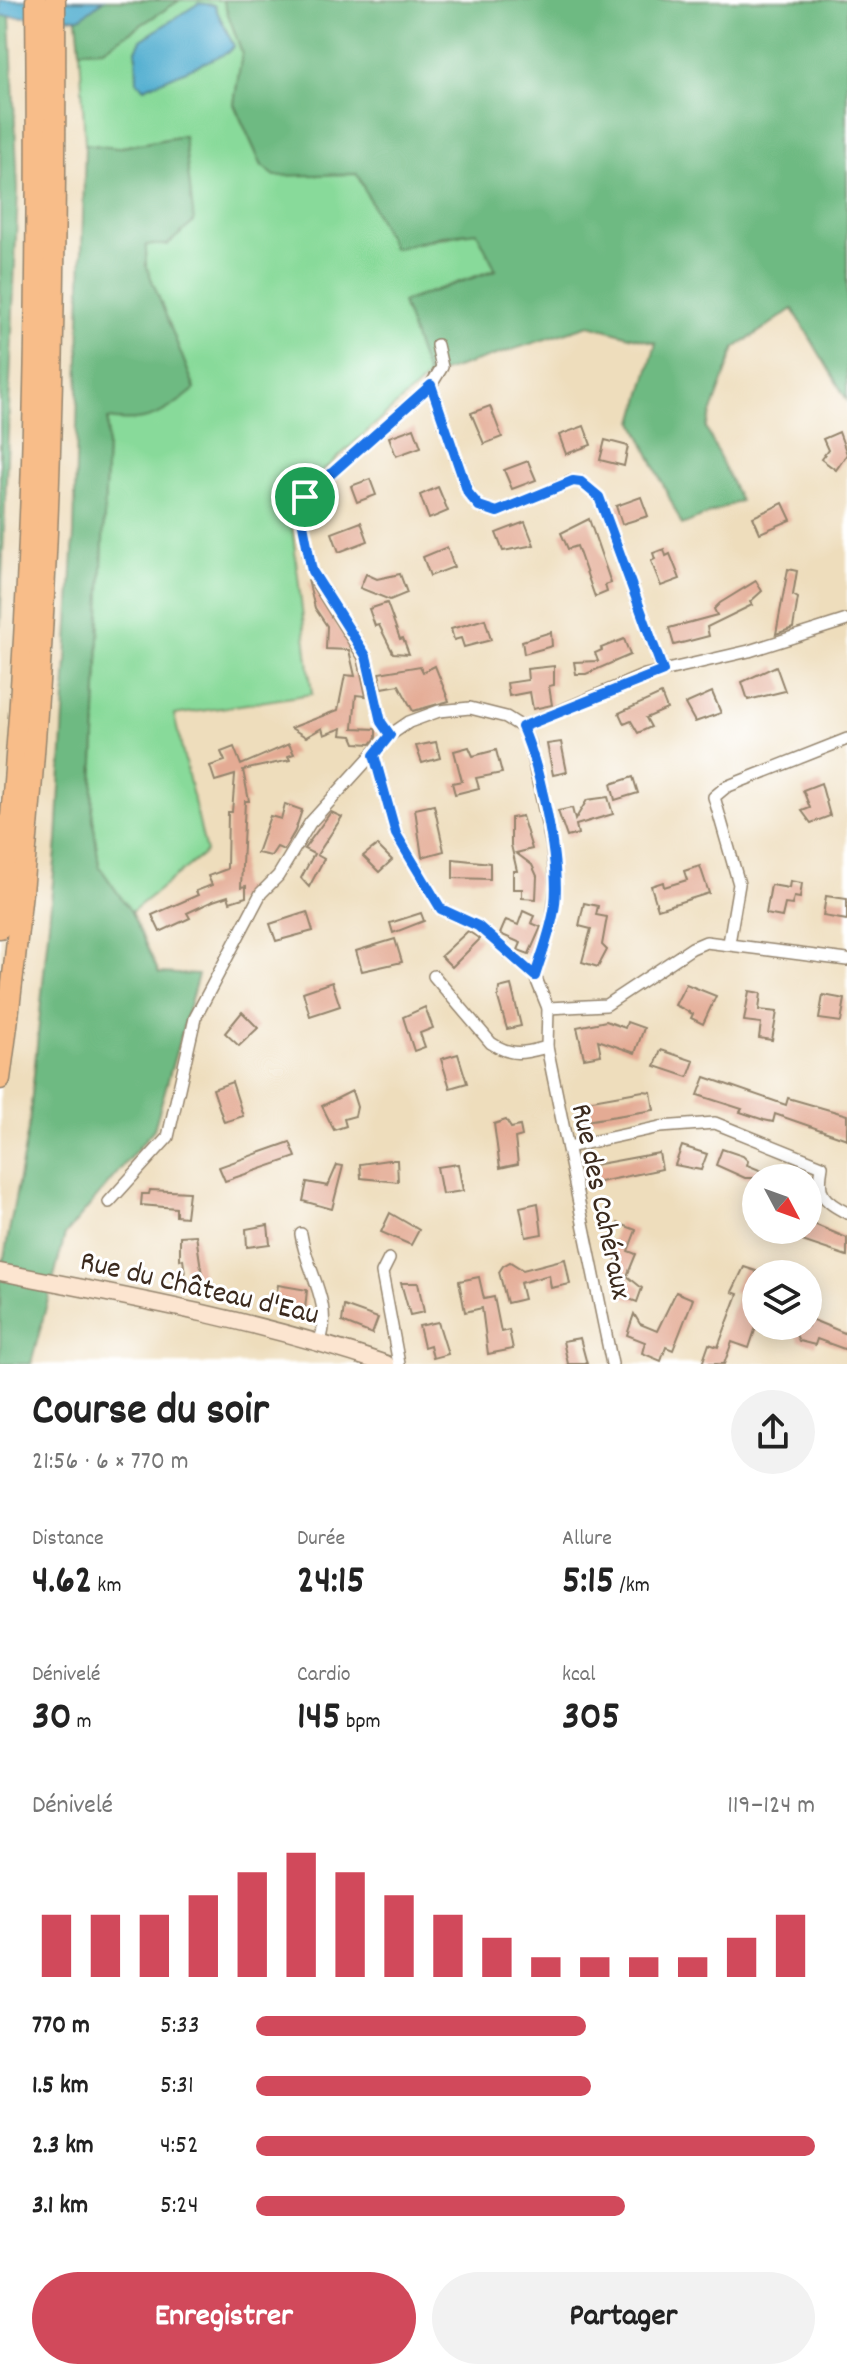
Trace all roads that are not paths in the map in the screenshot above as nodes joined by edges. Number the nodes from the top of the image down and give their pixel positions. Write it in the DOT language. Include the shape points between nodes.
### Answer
graph roads {
  1 [pos="36,0"];
  2 [pos="55,0"];
  3 [pos="437,345"];
  4 [pos="431,385"];
  5 [pos="847,620"];
  6 [pos="663,671"];
  7 [pos="522,727"];
  8 [pos="390,735"];
  9 [pos="847,739"];
  10 [pos="374,755"];
  11 [pos="0,928"];
  12 [pos="729,943"];
  13 [pos="847,960"];
  14 [pos="434,976"];
  15 [pos="535,976"];
  16 [pos="548,1008"];
  17 [pos="547,1047"];
  18 [pos="0,1079"];
  19 [pos="568,1147"];
  20 [pos="109,1202"];
  21 [pos="847,1213"];
  22 [pos="301,1234"];
  23 [pos="389,1259"];
  24 [pos="0,1272"];
  25 [pos="320,1341"];
  26 [pos="386,1364"];
  27 [pos="399,1364"];
  28 [pos="612,1364"];
  1 -- 11 [label="highway" via="36,330 29,567"];
  2 -- 18 [label="highway" via="54,357 46,575 30,807"];
  3 -- 4 [label="street" via="442,367"];
  4 -- 6 [label="street" via="468,493 479,506 497,512 573,481 599,497"];
  4 -- 8 [label="street" via="305,497 300,509 312,571 366,656 381,722"];
  5 -- 6 [label="street"];
  6 -- 7 [label="street"];
  7 -- 8 [label="street" via="470,708 439,711"];
  7 -- 15 [label="street" via="552,846 556,888 552,922"];
  8 -- 10 [label="street"];
  9 -- 12 [label="street" via="726,787 714,797 739,884"];
  10 -- 15 [label="street" via="396,834 441,909 478,926"];
  10 -- 20 [label="street" via="310,823 278,876 261,893 195,1018 168,1137"];
  12 -- 13 [label="street"];
  12 -- 16 [label="street" via="706,942 692,948 606,1005"];
  14 -- 17 [label="street" via="501,1050 517,1055"];
  15 -- 16 [label="street, Rue des Cahéraux"];
  16 -- 17 [label="street, Rue des Cahéraux"];
  17 -- 19 [label="street, Rue des Cahéraux"];
  19 -- 21 [label="street" via="660,1127 715,1123 822,1166 818,1186 825,1200"];
  19 -- 28 [label="street, Rue des Cahéraux"];
  22 -- 25 [label="street" via="323,1306"];
  23 -- 27 [label="street" via="382,1273"];
  24 -- 25 [label="street, Rue du Château d'Eau"];
  25 -- 26 [label="street, Rue du Château d'Eau"];
}
